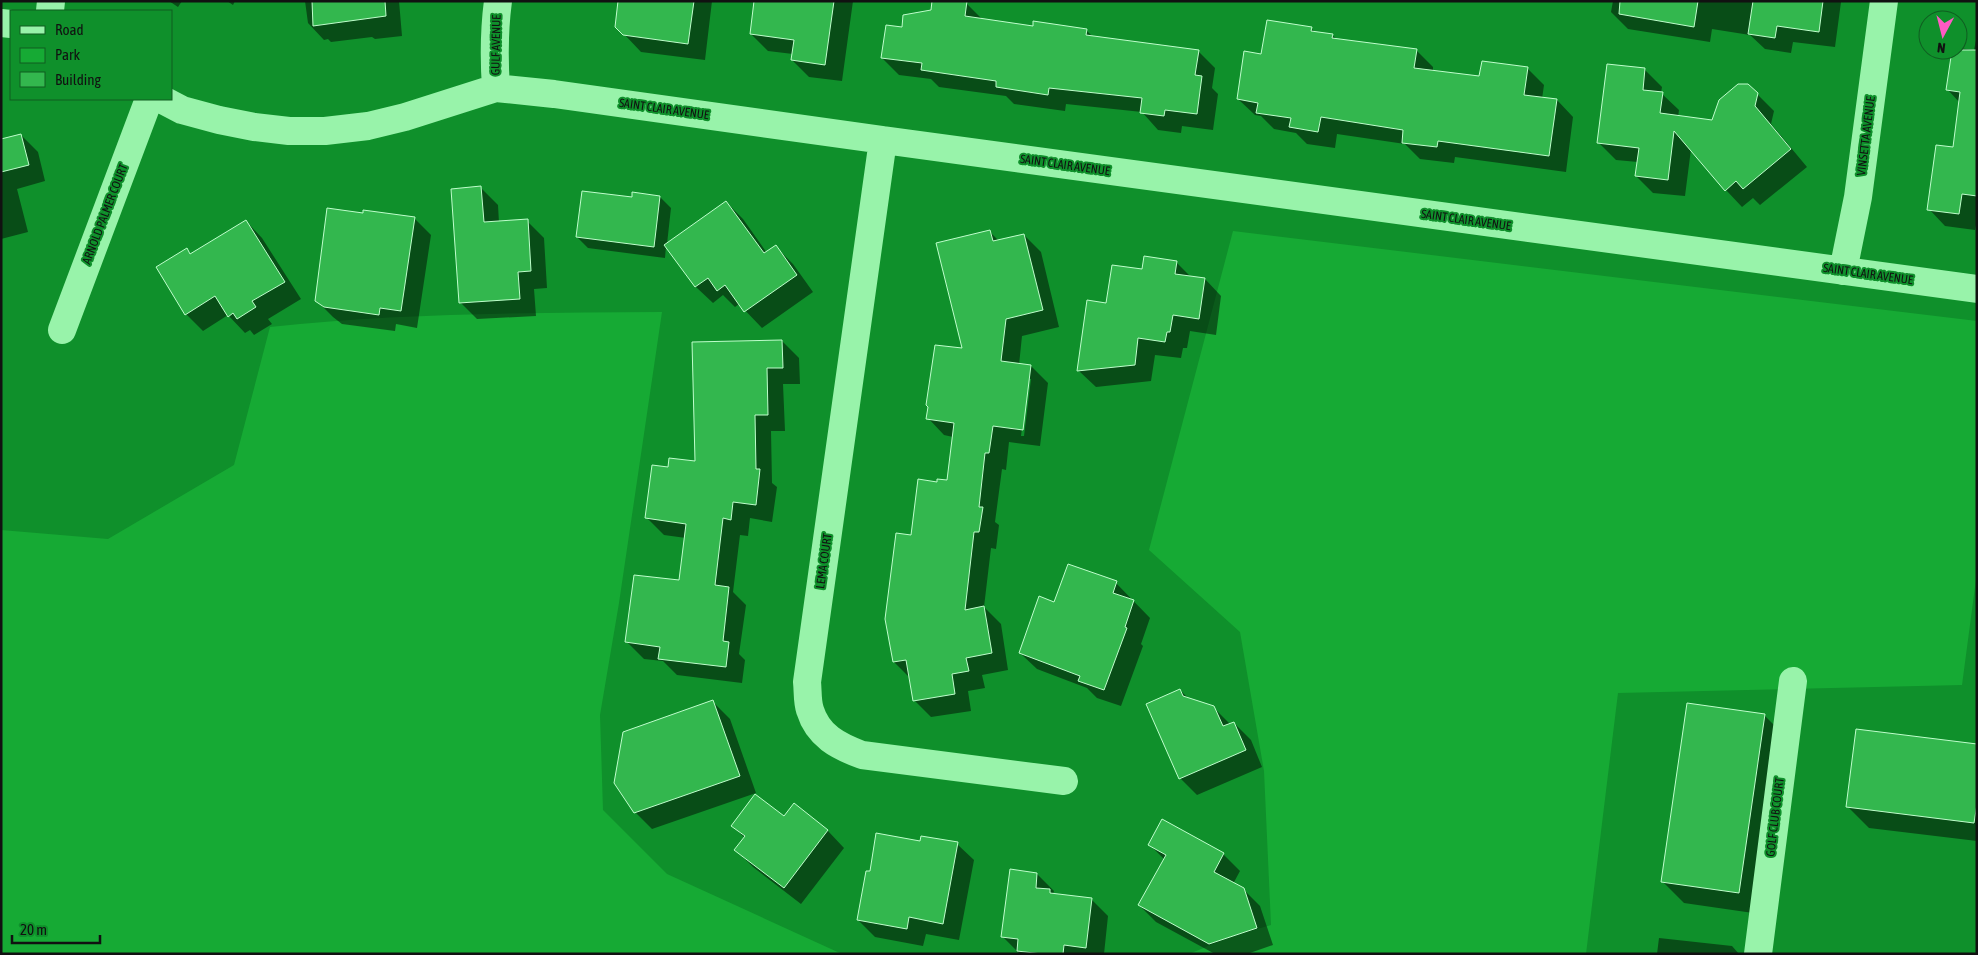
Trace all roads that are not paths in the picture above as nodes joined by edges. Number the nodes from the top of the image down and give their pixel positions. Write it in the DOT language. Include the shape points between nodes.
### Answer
graph roads {
  1 [pos="498,1"];
  2 [pos="1884,1"];
  3 [pos="496,88"];
  4 [pos="149,100"];
  5 [pos="163,100"];
  6 [pos="883,140"];
  7 [pos="1843,271"];
  8 [pos="1977,289"];
  9 [pos="62,330"];
  10 [pos="1793,681"];
  11 [pos="1064,781"];
  12 [pos="1758,954"];
  1 -- 3 [label="street, GULF AVENUE" via="494,49"];
  2 -- 7 [label="street, VINSETTA AVENUE" via="1858,197"];
  3 -- 5 [label="street, SAINT CLAIR AVENUE" via="404,117 368,126 325,131 254,127 182,110"];
  3 -- 6 [label="street, SAINT CLAIR AVENUE"];
  4 -- 9 [label="street, ARNOLD PALMER COURT"];
  6 -- 7 [label="street, SAINT CLAIR AVENUE"];
  6 -- 11 [label="street, LEMA COURT" via="807,682 810,709 822,732 840,747 862,755"];
  7 -- 8 [label="street, SAINT CLAIR AVENUE"];
  10 -- 12 [label="street, GOLF CLUB COURT"];
}
